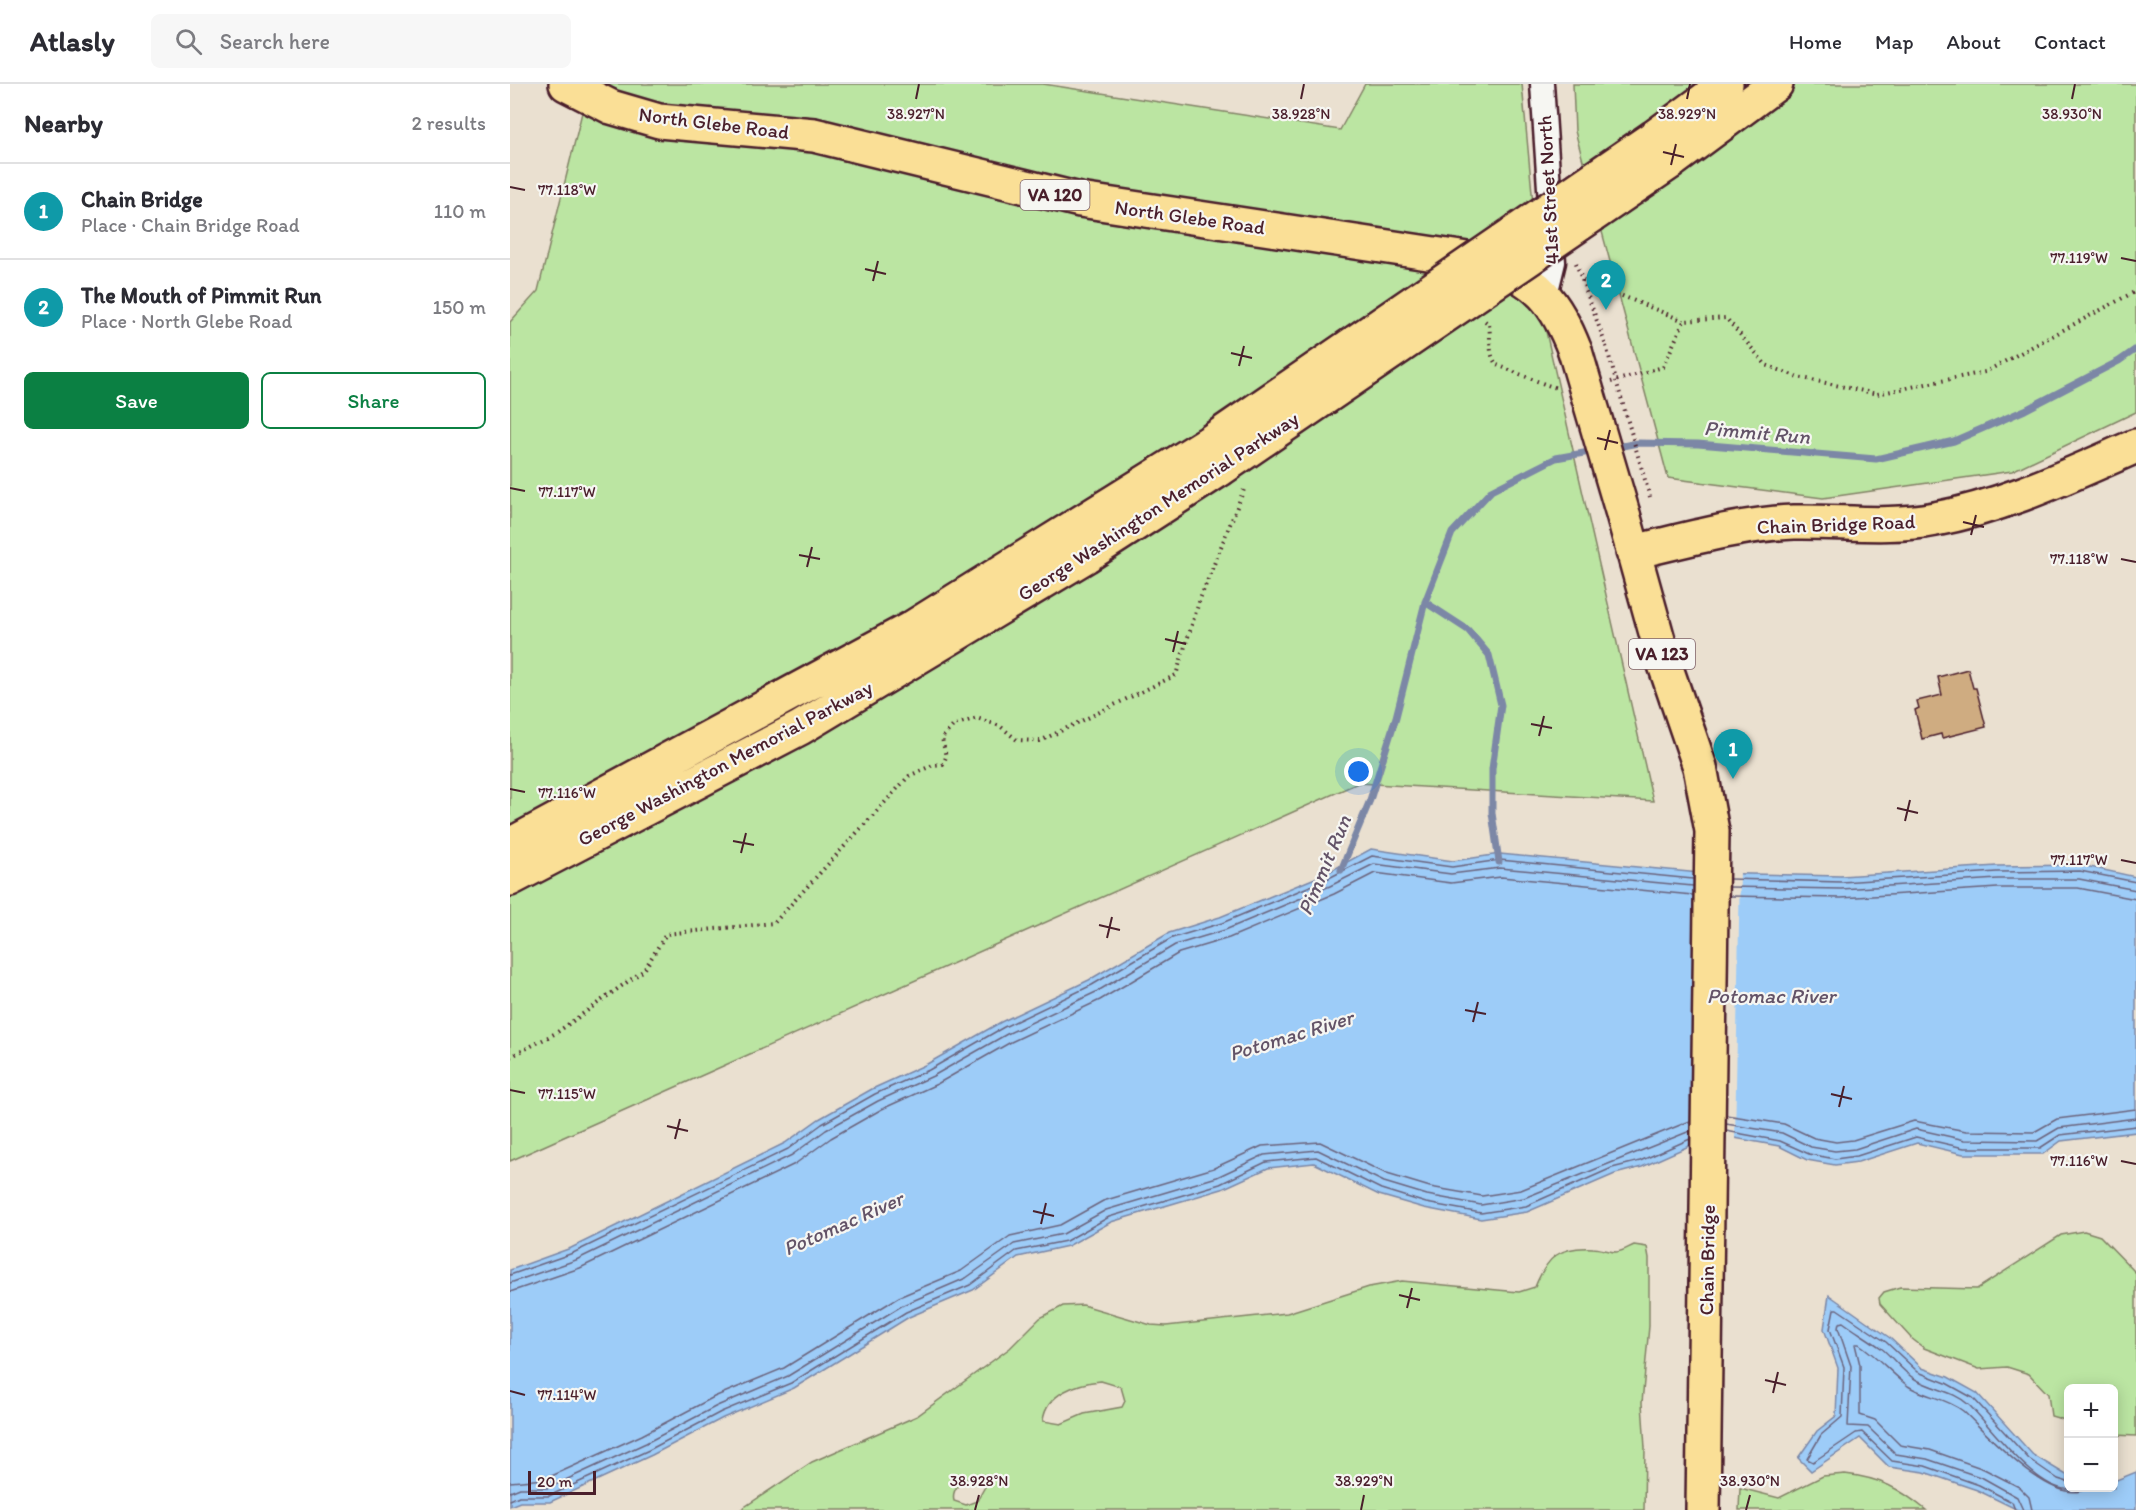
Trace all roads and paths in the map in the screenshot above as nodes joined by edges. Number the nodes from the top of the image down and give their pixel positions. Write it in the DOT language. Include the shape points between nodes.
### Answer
graph roads {
  1 [pos="566,84"];
  2 [pos="1542,84"];
  3 [pos="1726,84"];
  4 [pos="1776,84"];
  5 [pos="1663,149"];
  6 [pos="1552,232"];
  7 [pos="1583,280"];
  8 [pos="2136,291"];
  9 [pos="1546,295"];
  10 [pos="1481,318"];
  11 [pos="1684,321"];
  12 [pos="1590,348"];
  13 [pos="1603,385"];
  14 [pos="1564,388"];
  15 [pos="2136,446"];
  16 [pos="1226,464"];
  17 [pos="1650,497"];
  18 [pos="1633,552"];
  19 [pos="510,845"];
  20 [pos="510,879"];
  21 [pos="510,1057"];
  22 [pos="1703,1510"];
  1 -- 9 [label="main road, North Glebe Road / VA 120" via="611,107 659,121 814,135 1080,200 1472,258 1515,273"];
  2 -- 6 [label="street, 41st Street North"];
  3 -- 5 [label="main road, George Washington Memorial Parkway"];
  4 -- 5 [label="main road, George Washington Memorial Parkway"];
  5 -- 16 [label="main road, George Washington Memorial Parkway, bridge"];
  6 -- 7 [label="path" via="1575,259"];
  6 -- 9 [label="street, 41st Street North" via="1553,270"];
  7 -- 11 [label="path"];
  7 -- 12 [label="path"];
  8 -- 11 [label="path" via="1984,372 1877,394 1798,377 1766,365 1726,318"];
  9 -- 12 [label="main road, North Glebe Road / VA 120" via="1561,318"];
  10 -- 14 [label="path" via="1490,324 1491,350 1497,365 1554,389"];
  11 -- 13 [label="path" via="1663,367"];
  12 -- 17 [label="path, bridge"];
  12 -- 18 [label="main road, North Glebe Road / VA 120, bridge"];
  15 -- 18 [label="main road, Chain Bridge Road" via="2015,497 1935,519 1758,525"];
  16 -- 19 [label="main road, George Washington Memorial Parkway"];
  16 -- 20 [label="main road, George Washington Memorial Parkway" via="1086,556 800,728"];
  16 -- 21 [label="path" via="1200,599 1176,675 1040,741 1017,740 1000,726 977,718 954,725 942,738 946,757 943,764 909,776 774,923 666,934 644,970 556,1033"];
  18 -- 22 [label="main road, Chain Bridge / VA 123" via="1665,665 1700,767 1710,814 1713,879"];
}
